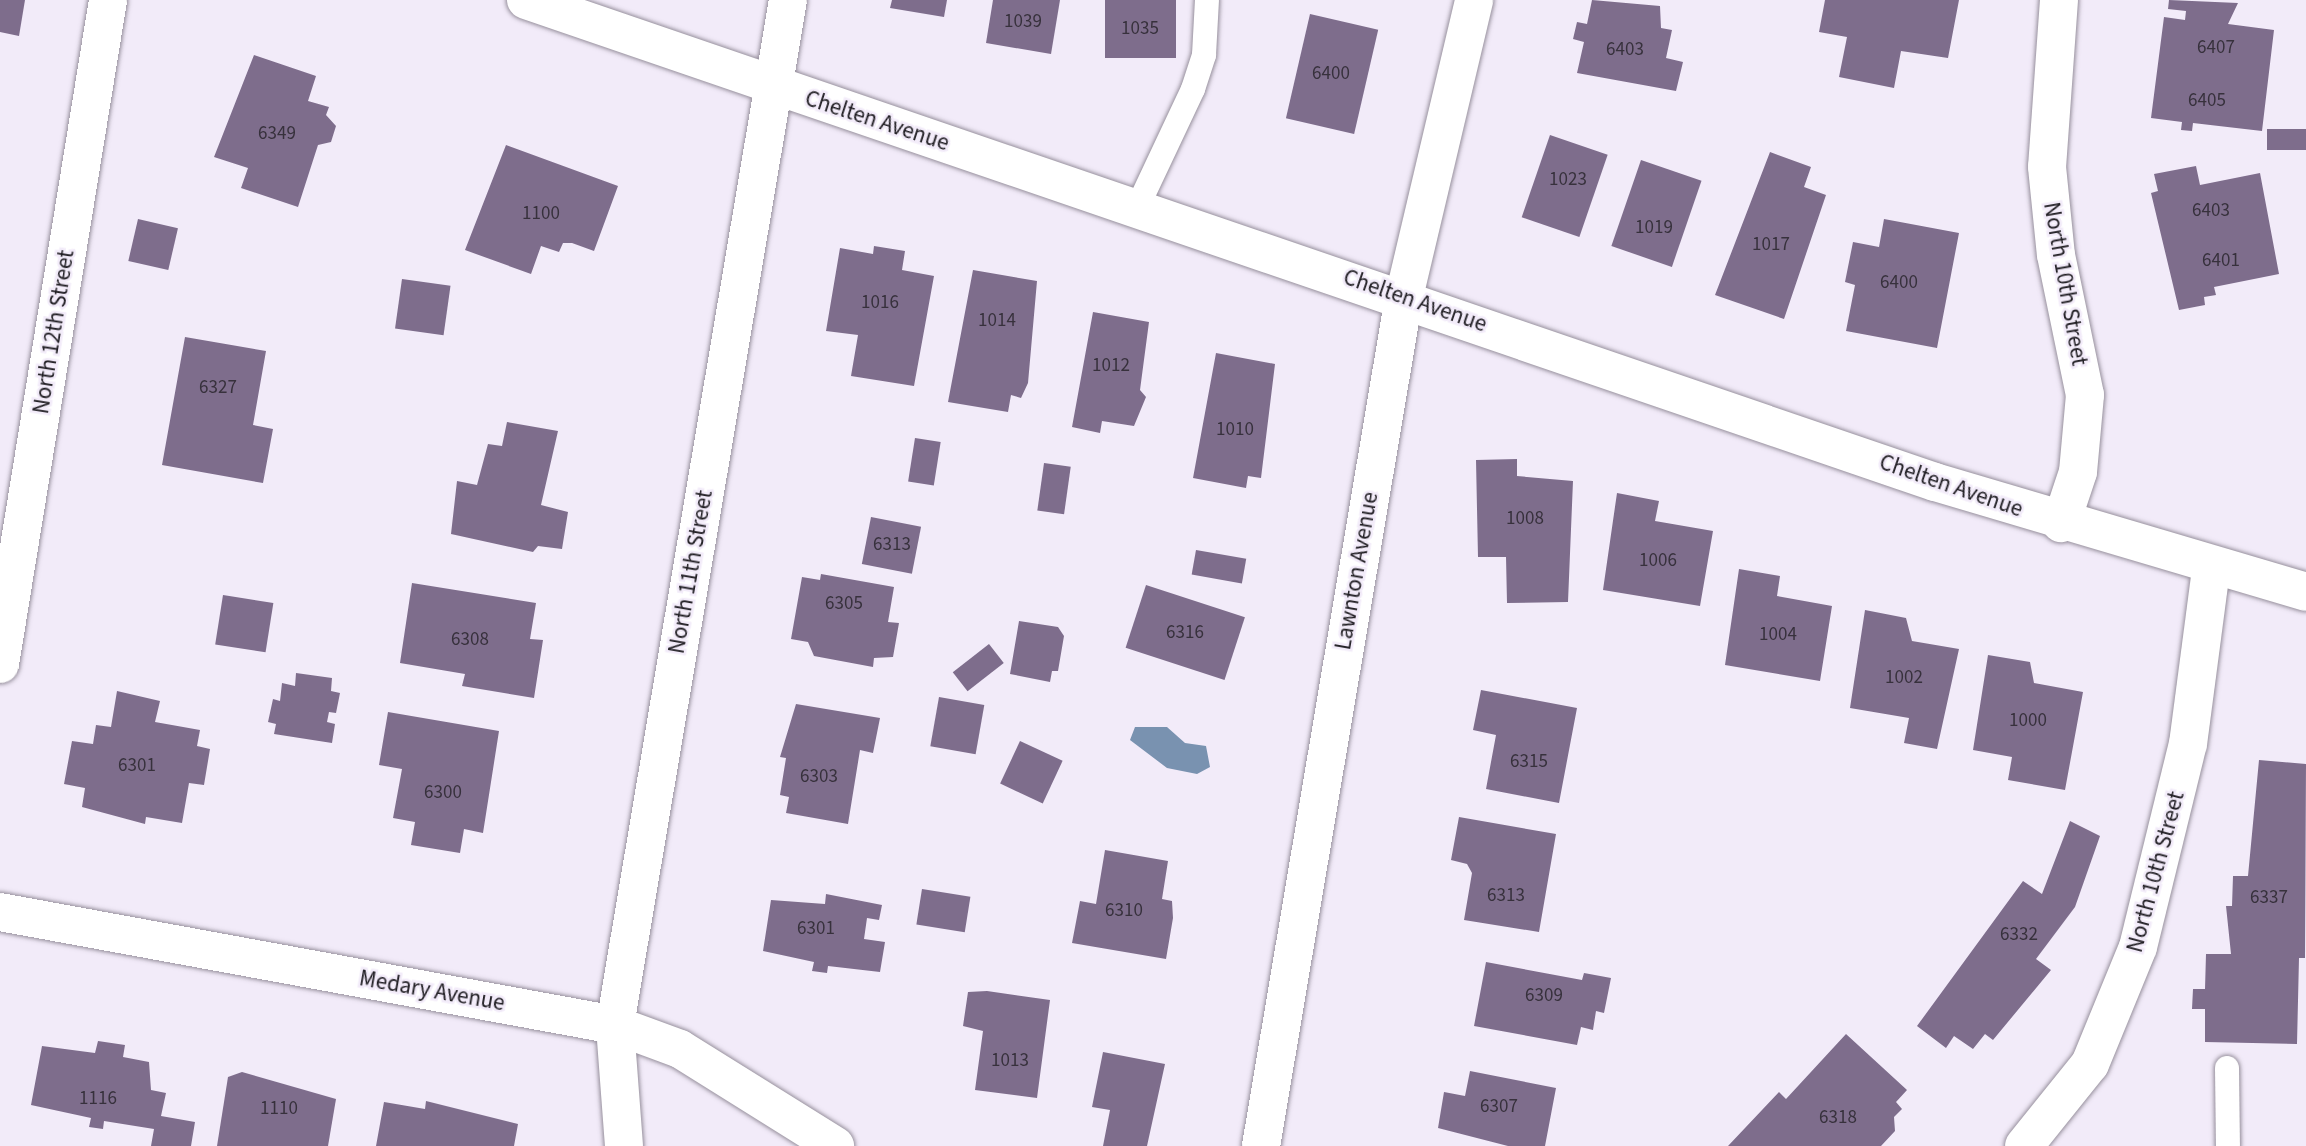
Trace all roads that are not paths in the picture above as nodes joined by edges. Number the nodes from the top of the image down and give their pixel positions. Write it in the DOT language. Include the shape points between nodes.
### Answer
graph roads {
  1 [pos="108,0"];
  2 [pos="526,0"];
  3 [pos="788,0"];
  4 [pos="1207,0"];
  5 [pos="1474,0"];
  6 [pos="2059,0"];
  7 [pos="774,87"];
  8 [pos="1138,208"];
  9 [pos="1404,297"];
  10 [pos="2061,523"];
  11 [pos="2211,569"];
  12 [pos="2306,592"];
  13 [pos="0,664"];
  14 [pos="0,912"];
  15 [pos="615,1025"];
  16 [pos="2227,1068"];
  17 [pos="2038,1142"];
  18 [pos="624,1146"];
  19 [pos="835,1146"];
  20 [pos="1261,1146"];
  21 [pos="2228,1146"];
  1 -- 13 [label="street, North 12th Street"];
  2 -- 7 [label="street, Chelten Avenue"];
  3 -- 7 [label="street, North 11th Street"];
  4 -- 8 [label="lane" via="1204,55 1193,89"];
  5 -- 9 [label="street, Lawnton Avenue"];
  6 -- 10 [label="street, North 10th Street" via="2047,167 2056,255 2085,395 2078,472"];
  7 -- 8 [label="street, Chelten Avenue"];
  7 -- 15 [label="street, North 11th Street"];
  8 -- 9 [label="street, Chelten Avenue"];
  9 -- 10 [label="street, Chelten Avenue"];
  9 -- 20 [label="street, Lawnton Avenue"];
  10 -- 11 [label="street, Chelten Avenue"];
  11 -- 12 [label="street, Chelten Avenue"];
  11 -- 17 [label="street, North 10th Street" via="2188,744 2138,947 2090,1064"];
  14 -- 15 [label="street, Medary Avenue"];
  15 -- 18 [label="street, North 11th Street"];
  15 -- 19 [label="street, Medary Avenue" via="680,1049"];
  16 -- 21 [label="lane"];
}
